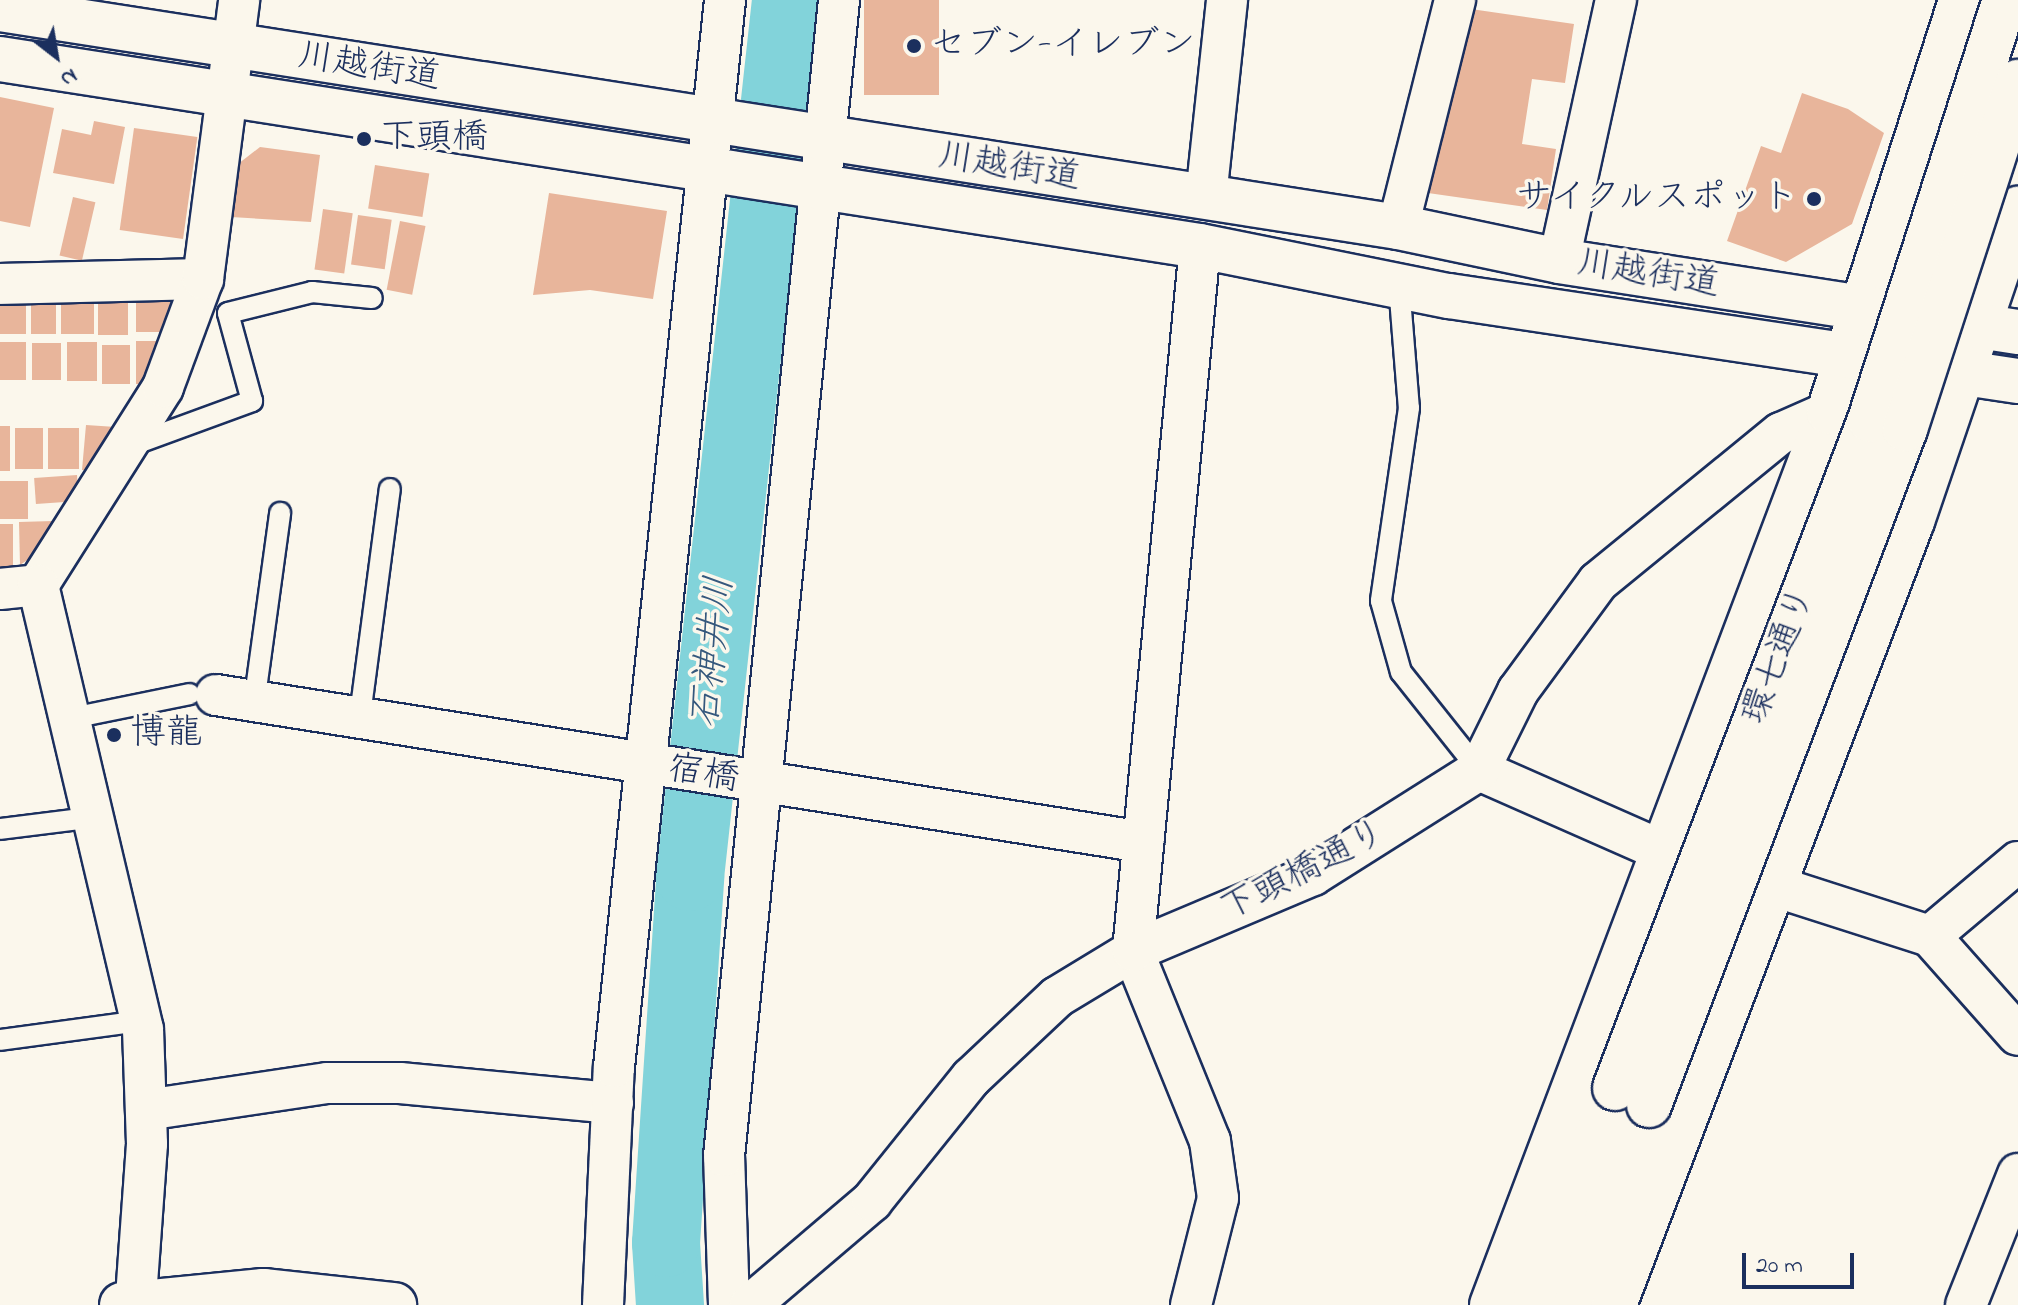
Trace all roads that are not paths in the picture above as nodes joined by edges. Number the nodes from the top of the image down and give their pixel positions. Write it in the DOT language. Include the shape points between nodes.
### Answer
graph roads {
  1 [pos="239,0"];
  2 [pos="725,0"];
  3 [pos="839,0"];
  4 [pos="1227,0"];
  5 [pos="1455,0"];
  6 [pos="1616,0"];
  7 [pos="1961,0"];
  8 [pos="2005,0"];
  9 [pos="0,9"];
  10 [pos="232,46"];
  11 [pos="0,59"];
  12 [pos="2018,82"];
  13 [pos="227,90"];
  14 [pos="712,121"];
  15 [pos="824,139"];
  16 [pos="706,166"];
  17 [pos="819,184"];
  18 [pos="1206,197"];
  19 [pos="2018,209"];
  20 [pos="1398,227"];
  21 [pos="1200,246"];
  22 [pos="1559,261"];
  23 [pos="203,279"];
  24 [pos="0,284"];
  25 [pos="1399,285"];
  26 [pos="372,298"];
  27 [pos="1864,311"];
  28 [pos="1998,330"];
  29 [pos="1848,358"];
  30 [pos="1962,375"];
  31 [pos="2018,381"];
  32 [pos="1829,412"];
  33 [pos="128,446"];
  34 [pos="390,489"];
  35 [pos="280,513"];
  36 [pos="19,587"];
  37 [pos="203,695"];
  38 [pos="254,704"];
  39 [pos="72,718"];
  40 [pos="359,723"];
  41 [pos="644,766"];
  42 [pos="1479,770"];
  43 [pos="761,784"];
  44 [pos="97,817"];
  45 [pos="0,829"];
  46 [pos="1143,842"];
  47 [pos="1663,851"];
  48 [pos="2018,862"];
  49 [pos="1774,886"];
  50 [pos="1930,936"];
  51 [pos="1133,951"];
  52 [pos="141,1021"];
  53 [pos="2018,1035"];
  54 [pos="0,1040"];
  55 [pos="1632,1097"];
  56 [pos="613,1103"];
  57 [pos="146,1110"];
  58 [pos="2018,1174"];
  59 [pos="129,1302"];
  60 [pos="394,1305"];
  61 [pos="603,1305"];
  62 [pos="729,1305"];
  63 [pos="750,1305"];
  64 [pos="1191,1305"];
  65 [pos="1492,1305"];
  66 [pos="1533,1305"];
  67 [pos="1576,1305"];
  68 [pos="1614,1305"];
  69 [pos="1966,1305"];
  1 -- 10 [label="street"];
  2 -- 14 [label="street"];
  3 -- 15 [label="street"];
  4 -- 18 [label="street"];
  5 -- 20 [label="street"];
  6 -- 22 [label="street"];
  7 -- 27 [label="main road"];
  8 -- 55 [label="main road, 環七通り, bridge" via="1870,420"];
  9 -- 10 [label="main road, 川越街道"];
  10 -- 13 [label="street"];
  10 -- 14 [label="main road, 川越街道"];
  11 -- 13 [label="main road, 川越街道"];
  12 -- 55 [label="main road, 環七通り, bridge" via="1905,429"];
  13 -- 16 [label="main road, 川越街道"];
  13 -- 23 [label="street"];
  14 -- 15 [label="main road, 川越街道"];
  14 -- 16 [label="street"];
  15 -- 17 [label="street"];
  15 -- 18 [label="main road, 川越街道"];
  16 -- 17 [label="main road, 川越街道"];
  16 -- 41 [label="street"];
  17 -- 21 [label="main road, 川越街道"];
  17 -- 43 [label="street"];
  18 -- 20 [label="main road, 川越街道"];
  19 -- 28 [label="main road"];
  20 -- 22 [label="main road, 川越街道"];
  21 -- 25 [label="main road, 川越街道"];
  21 -- 46 [label="street"];
  22 -- 27 [label="main road, 川越街道"];
  23 -- 24 [label="street"];
  23 -- 33 [label="street" via="163,387"];
  25 -- 29 [label="main road, 川越街道"];
  25 -- 42 [label="lane" via="1409,408 1381,601 1401,672"];
  26 -- 33 [label="lane" via="312,292 228,313 252,401"];
  27 -- 28 [label="main road, 川越街道"];
  27 -- 29 [label="main road"];
  28 -- 30 [label="main road"];
  29 -- 30 [label="main road, 川越街道"];
  29 -- 32 [label="main road"];
  30 -- 31 [label="main road, 川越街道"];
  30 -- 49 [label="main road"];
  32 -- 42 [label="street" via="1781,433 1598,582 1518,691"];
  32 -- 47 [label="main road"];
  33 -- 36 [label="street"];
  34 -- 40 [label="lane"];
  35 -- 38 [label="lane"];
  36 -- 39 [label="street"];
  37 -- 38 [label="street, 宿橋"];
  37 -- 39 [label="lane"];
  38 -- 40 [label="street, 宿橋"];
  39 -- 44 [label="street"];
  40 -- 41 [label="street, 宿橋"];
  41 -- 43 [label="street, 宿橋"];
  41 -- 56 [label="street"];
  42 -- 47 [label="street"];
  42 -- 51 [label="street, 下頭橋通り" via="1313,875"];
  43 -- 46 [label="street, 宿橋"];
  43 -- 62 [label="street" via="724,1156"];
  44 -- 45 [label="lane"];
  44 -- 52 [label="street"];
  46 -- 51 [label="street"];
  47 -- 65 [label="main road"];
  48 -- 50 [label="street"];
  49 -- 50 [label="street"];
  49 -- 68 [label="main road"];
  50 -- 53 [label="street"];
  51 -- 63 [label="street, 下頭橋通り" via="1057,997 971,1078 872,1201"];
  51 -- 64 [label="street" via="1210,1141 1218,1198"];
  52 -- 54 [label="lane"];
  52 -- 57 [label="street"];
  55 -- 66 [label="main road, 環七通り"];
  55 -- 67 [label="main road, 環七通り"];
  56 -- 57 [label="street" via="341,1083"];
  56 -- 61 [label="street"];
  57 -- 59 [label="street"];
  58 -- 69 [label="street"];
  59 -- 60 [label="main road" via="263,1291"];
}
